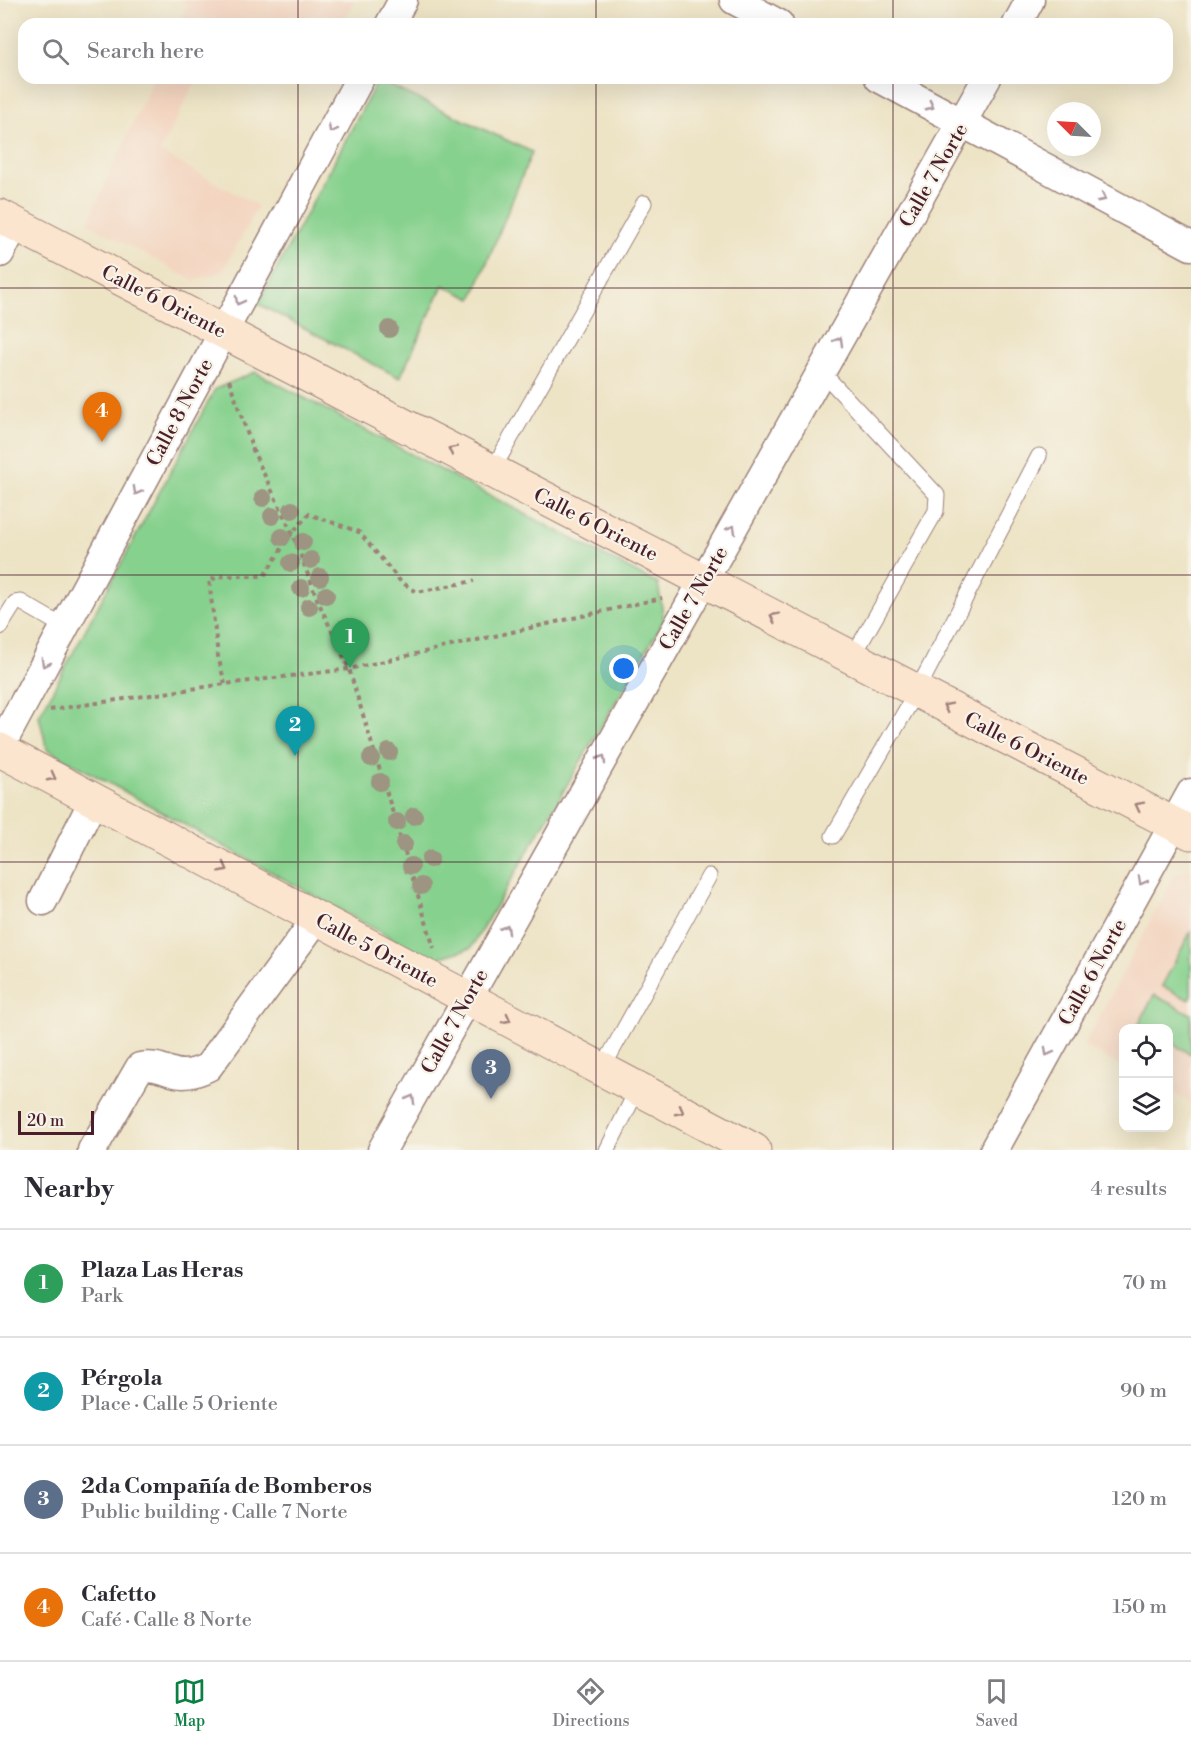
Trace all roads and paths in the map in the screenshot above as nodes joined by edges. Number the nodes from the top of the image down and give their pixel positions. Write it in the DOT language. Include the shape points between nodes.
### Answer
graph roads {
  1 [pos="403,0"];
  2 [pos="734,0"];
  3 [pos="1030,0"];
  4 [pos="393,18"];
  5 [pos="768,18"];
  6 [pos="1020,18"];
  7 [pos="357,84"];
  8 [pos="890,84"];
  9 [pos="984,84"];
  10 [pos="963,123"];
  11 [pos="644,202"];
  12 [pos="8,220"];
  13 [pos="1191,246"];
  14 [pos="0,253"];
  15 [pos="222,331"];
  16 [pos="822,372"];
  17 [pos="1039,456"];
  18 [pos="492,471"];
  19 [pos="292,533"];
  20 [pos="474,581"];
  21 [pos="701,585"];
  22 [pos="0,627"];
  23 [pos="64,627"];
  24 [pos="852,658"];
  25 [pos="349,669"];
  26 [pos="225,684"];
  27 [pos="917,691"];
  28 [pos="17,716"];
  29 [pos="0,748"];
  30 [pos="1191,794"];
  31 [pos="94,799"];
  32 [pos="1182,829"];
  33 [pos="833,836"];
  34 [pos="709,876"];
  35 [pos="43,901"];
  36 [pos="317,918"];
  37 [pos="456,992"];
  38 [pos="602,1069"];
  39 [pos="638,1088"];
  40 [pos="92,1150"];
  41 [pos="382,1150"];
  42 [pos="607,1150"];
  43 [pos="754,1150"];
  44 [pos="994,1150"];
  1 -- 4 [label="street"];
  2 -- 5 [label="street"];
  3 -- 6 [label="street"];
  7 -- 15 [label="street, Calle 8 Norte, one-way"];
  8 -- 10 [label="street, one-way"];
  9 -- 10 [label="street, Calle 7 Norte"];
  10 -- 13 [label="street, one-way"];
  16 -- 10 [label="street, Calle 7 Norte, one-way"];
  11 -- 18 [label="lane"];
  12 -- 14 [label="street"];
  12 -- 15 [label="main road, Calle 6 Oriente"];
  18 -- 15 [label="main road, Calle 6 Oriente, one-way"];
  15 -- 19 [label="path" via="229,384 254,453"];
  15 -- 23 [label="street, Calle 8 Norte, one-way"];
  21 -- 16 [label="street, Calle 7 Norte, one-way"];
  16 -- 24 [label="lane" via="937,495 936,511"];
  17 -- 27 [label="lane"];
  18 -- 21 [label="main road, Calle 6 Oriente"];
  19 -- 20 [label="path" via="309,514 359,532 401,582 417,592"];
  19 -- 25 [label="path"];
  19 -- 26 [label="path" via="264,576 209,580"];
  24 -- 21 [label="main road, Calle 6 Oriente, one-way"];
  21 -- 25 [label="path"];
  37 -- 21 [label="street, Calle 7 Norte, one-way"];
  22 -- 23 [label="lane" via="15,603 21,602"];
  23 -- 28 [label="street, Calle 8 Norte, one-way"];
  24 -- 27 [label="main road, Calle 6 Oriente"];
  25 -- 26 [label="path"];
  25 -- 37 [label="path"];
  26 -- 28 [label="path"];
  32 -- 27 [label="main road, Calle 6 Oriente, one-way"];
  27 -- 33 [label="lane"];
  28 -- 29 [label="street, Calle 8 Norte"];
  29 -- 31 [label="main road, Calle 5 Oriente, one-way"];
  30 -- 32 [label="street, Calle 6 Norte"];
  31 -- 35 [label="street"];
  31 -- 36 [label="main road, Calle 5 Oriente, one-way"];
  32 -- 44 [label="street, Calle 6 Norte, one-way"];
  34 -- 38 [label="lane"];
  36 -- 37 [label="main road, Calle 5 Oriente"];
  36 -- 40 [label="street" via="208,1067 184,1076 154,1066 140,1067"];
  37 -- 38 [label="main road, Calle 5 Oriente, one-way"];
  41 -- 37 [label="street, Calle 7 Norte, one-way"];
  38 -- 39 [label="main road, Calle 5 Oriente"];
  39 -- 42 [label="lane"];
  39 -- 43 [label="main road, Calle 5 Oriente, one-way"];
}
